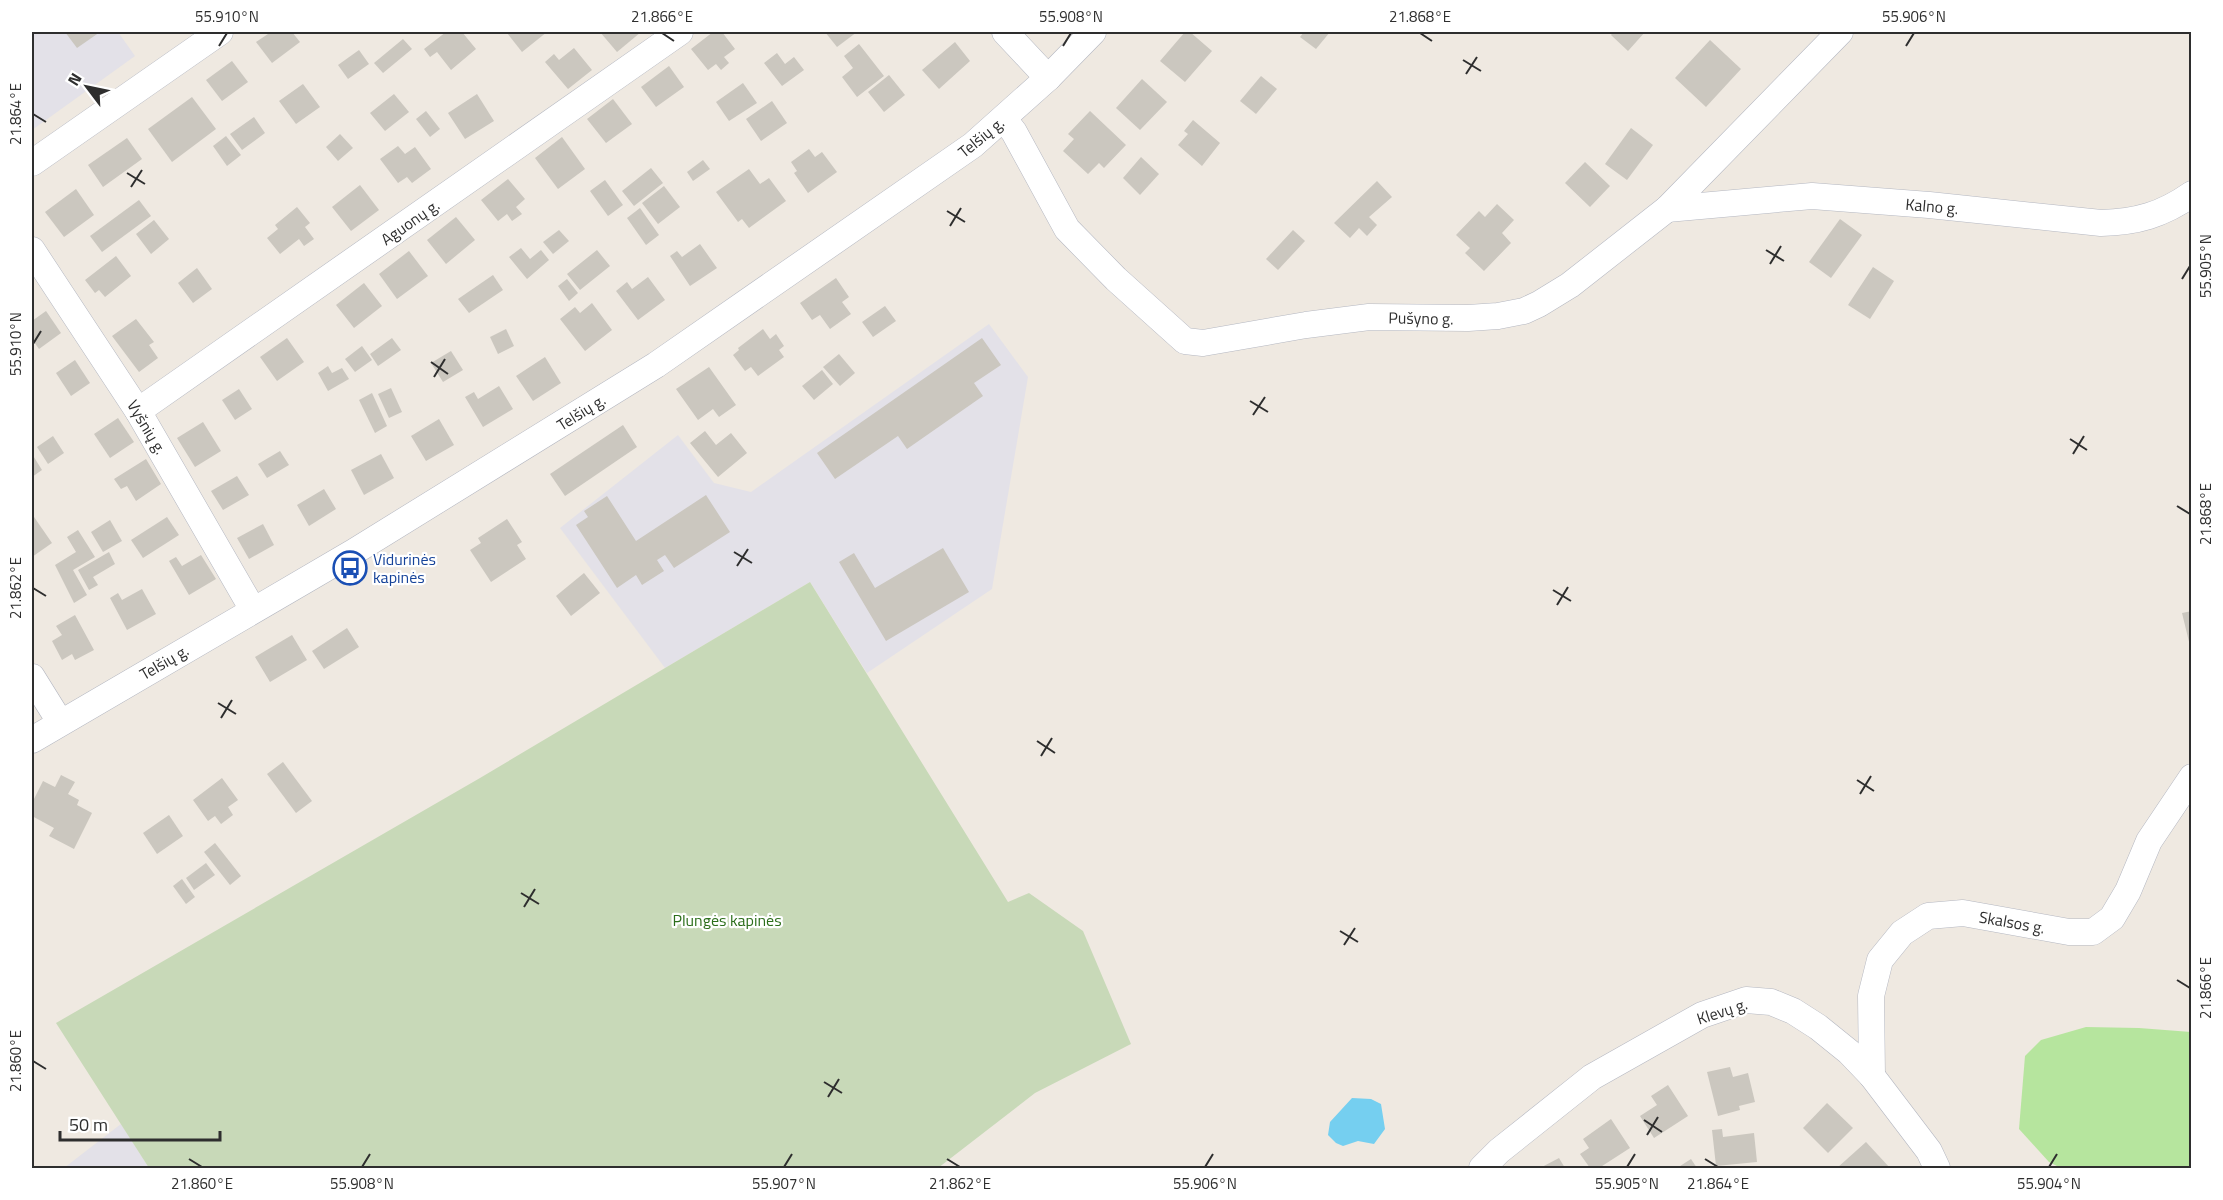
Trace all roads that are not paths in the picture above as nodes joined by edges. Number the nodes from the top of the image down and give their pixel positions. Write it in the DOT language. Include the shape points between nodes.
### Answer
graph roads {
  1 [pos="220,32"];
  2 [pos="680,32"];
  3 [pos="1005,32"];
  4 [pos="1093,32"];
  5 [pos="1840,32"];
  6 [pos="1048,78"];
  7 [pos="1004,119"];
  8 [pos="32,163"];
  9 [pos="2192,194"];
  10 [pos="1667,209"];
  11 [pos="32,250"];
  12 [pos="138,411"];
  13 [pos="253,610"];
  14 [pos="32,677"];
  15 [pos="60,722"];
  16 [pos="32,740"];
  17 [pos="2192,777"];
  18 [pos="1872,1076"];
  19 [pos="1482,1168"];
  20 [pos="1937,1168"];
  1 -- 8 [label="street"];
  2 -- 12 [label="street, Aguonų g."];
  3 -- 6 [label="street"];
  4 -- 6 [label="street, Telšių g."];
  5 -- 10 [label="street, Pušyno g."];
  6 -- 7 [label="street, Telšių g."];
  7 -- 10 [label="street, Pušyno g." via="1067,229 1185,341 1203,343 1369,317 1468,318 1524,310 1570,285"];
  7 -- 13 [label="street, Telšių g." via="974,145 656,366"];
  9 -- 10 [label="street, Kalno g." via="2149,217 2101,223 1812,196"];
  11 -- 12 [label="street, Vyšnių g."];
  12 -- 13 [label="street, Vyšnių g."];
  13 -- 15 [label="street, Telšių g."];
  14 -- 15 [label="street"];
  15 -- 16 [label="street, Telšių g."];
  17 -- 18 [label="street, Skalsos g." via="2150,840 2112,918 2093,932 2068,932 1963,914 1929,916 1902,933 1881,960 1871,996"];
  18 -- 19 [label="street, Klevų g." via="1834,1040 1793,1011 1771,1002 1746,1000 1702,1015 1592,1077"];
  18 -- 20 [label="street, Klevų g." via="1929,1151"];
}
